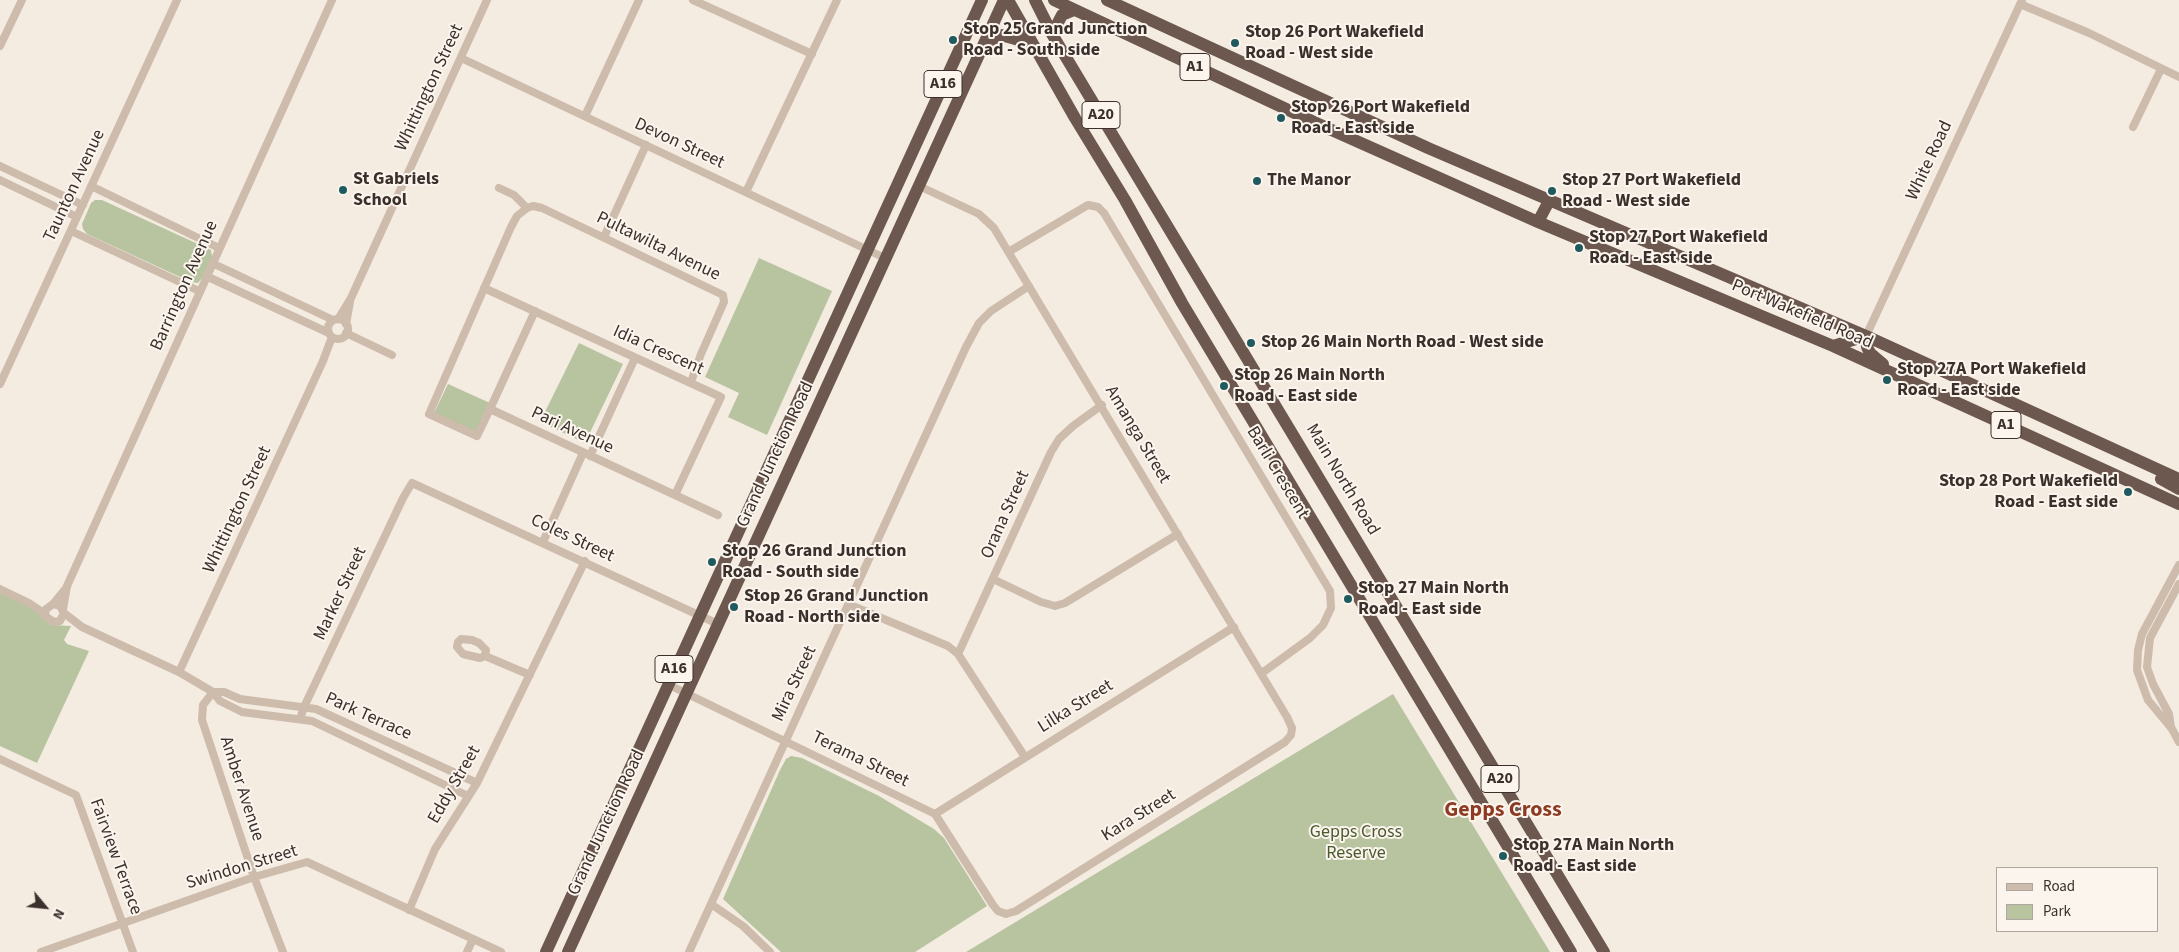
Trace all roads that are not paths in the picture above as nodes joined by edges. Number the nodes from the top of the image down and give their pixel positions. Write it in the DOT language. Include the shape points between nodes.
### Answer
graph roads {
  1 [pos="22,0"];
  2 [pos="177,0"];
  3 [pos="332,0"];
  4 [pos="487,0"];
  5 [pos="639,0"];
  6 [pos="693,0"];
  7 [pos="837,0"];
  8 [pos="982,0"];
  9 [pos="1004,0"];
  10 [pos="1008,0"];
  11 [pos="1035,0"];
  12 [pos="1054,0"];
  13 [pos="1107,0"];
  14 [pos="2021,2"];
  15 [pos="1074,10"];
  16 [pos="1052,34"];
  17 [pos="1033,44"];
  18 [pos="983,45"];
  19 [pos="0,46"];
  20 [pos="812,54"];
  21 [pos="460,58"];
  22 [pos="1246,65"];
  23 [pos="2161,69"];
  24 [pos="2179,77"];
  25 [pos="1235,86"];
  26 [pos="585,116"];
  27 [pos="2133,127"];
  28 [pos="646,145"];
  29 [pos="906,164"];
  30 [pos="0,166"];
  31 [pos="0,180"];
  32 [pos="91,186"];
  33 [pos="919,186"];
  34 [pos="499,188"];
  35 [pos="1144,189"];
  36 [pos="894,191"];
  37 [pos="746,192"];
  38 [pos="1125,200"];
  39 [pos="1549,200"];
  40 [pos="82,205"];
  41 [pos="527,208"];
  42 [pos="77,217"];
  43 [pos="1538,222"];
  44 [pos="71,231"];
  45 [pos="604,237"];
  46 [pos="219,248"];
  47 [pos="867,249"];
  48 [pos="1010,251"];
  49 [pos="885,258"];
  50 [pos="212,262"];
  51 [pos="206,276"];
  52 [pos="1029,286"];
  53 [pos="484,288"];
  54 [pos="199,291"];
  55 [pos="351,298"];
  56 [pos="535,311"];
  57 [pos="335,319"];
  58 [pos="346,324"];
  59 [pos="337,335"];
  60 [pos="1866,336"];
  61 [pos="1833,346"];
  62 [pos="392,355"];
  63 [pos="635,358"];
  64 [pos="1892,373"];
  65 [pos="691,382"];
  66 [pos="0,384"];
  67 [pos="1102,405"];
  68 [pos="490,409"];
  69 [pos="586,454"];
  70 [pos="2152,467"];
  71 [pos="2179,479"];
  72 [pos="412,483"];
  73 [pos="2179,489"];
  74 [pos="676,496"];
  75 [pos="2179,504"];
  76 [pos="718,515"];
  77 [pos="1178,534"];
  78 [pos="543,542"];
  79 [pos="585,561"];
  80 [pos="2179,565"];
  81 [pos="993,579"];
  82 [pos="2179,584"];
  83 [pos="67,586"];
  84 [pos="0,590"];
  85 [pos="848,604"];
  86 [pos="48,608"];
  87 [pos="62,614"];
  88 [pos="699,615"];
  89 [pos="718,624"];
  90 [pos="1234,627"];
  91 [pos="958,654"];
  92 [pos="485,656"];
  93 [pos="179,672"];
  94 [pos="1262,673"];
  95 [pos="530,675"];
  96 [pos="668,684"];
  97 [pos="213,692"];
  98 [pos="686,693"];
  99 [pos="304,707"];
  100 [pos="300,719"];
  101 [pos="2172,729"];
  102 [pos="1291,735"];
  103 [pos="786,740"];
  104 [pos="2179,742"];
  105 [pos="1025,757"];
  106 [pos="0,759"];
  107 [pos="477,783"];
  108 [pos="468,796"];
  109 [pos="935,814"];
  110 [pos="254,877"];
  111 [pos="711,904"];
  112 [pos="409,910"];
  113 [pos="123,922"];
  114 [pos="473,939"];
  115 [pos="41,952"];
  116 [pos="134,952"];
  117 [pos="283,952"];
  118 [pos="468,952"];
  119 [pos="501,952"];
  120 [pos="546,952"];
  121 [pos="568,952"];
  122 [pos="689,952"];
  123 [pos="770,952"];
  124 [pos="1571,952"];
  125 [pos="1604,952"];
  1 -- 19 [label="street"];
  2 -- 32 [label="street, Taunton Avenue"];
  3 -- 46 [label="street, Barrington Avenue"];
  4 -- 21 [label="street, Whittington Street"];
  5 -- 26 [label="street"];
  6 -- 20 [label="street"];
  7 -- 20 [label="street"];
  8 -- 29 [label="highway, Grand Junction Road / A16"];
  9 -- 18 [label="highway, Grand Junction Road / A16"];
  10 -- 17 [label="highway, A20"];
  11 -- 16 [label="highway, Main North Road / A20"];
  12 -- 15 [label="highway, Port Wakefield Road / A1"];
  13 -- 22 [label="highway, Port Wakefield Road / A1"];
  14 -- 23 [label="street"];
  14 -- 60 [label="street, White Road"];
  15 -- 16 [label="highway" via="1062,15"];
  15 -- 25 [label="highway, Port Wakefield Road / A1"];
  16 -- 35 [label="highway, Main North Road / A20"];
  17 -- 18 [label="highway" via="1001,34"];
  17 -- 38 [label="highway, A20"];
  18 -- 33 [label="highway, Grand Junction Road / A16"];
  20 -- 37 [label="street"];
  21 -- 26 [label="street, Devon Street"];
  21 -- 55 [label="street, Whittington Street"];
  22 -- 25 [label="highway"];
  22 -- 39 [label="highway, Port Wakefield Road / A1"];
  23 -- 24 [label="street"];
  23 -- 27 [label="street"];
  25 -- 43 [label="highway, Port Wakefield Road / A1"];
  26 -- 28 [label="street, Devon Street"];
  28 -- 37 [label="street, Devon Street"];
  28 -- 45 [label="street"];
  29 -- 33 [label="highway"];
  29 -- 36 [label="highway, Grand Junction Road / A16"];
  30 -- 40 [label="street"];
  31 -- 42 [label="street"];
  32 -- 40 [label="street, Taunton Avenue"];
  32 -- 46 [label="street"];
  33 -- 36 [label="highway"];
  33 -- 48 [label="street, Amanga Street" via="978,214 994,228"];
  33 -- 49 [label="highway, Grand Junction Road / A16"];
  34 -- 41 [label="street, Pultawilta Avenue" via="514,195"];
  35 -- 38 [label="highway"];
  35 -- 125 [label="highway, Main North Road / A20"];
  36 -- 47 [label="highway, Grand Junction Road / A16"];
  37 -- 47 [label="street, Devon Street"];
  38 -- 124 [label="highway, A20" via="1191,319"];
  39 -- 43 [label="highway"];
  39 -- 60 [label="highway, Port Wakefield Road / A1"];
  40 -- 42 [label="street, Taunton Avenue"];
  41 -- 45 [label="street, Pultawilta Avenue" via="537,206"];
  41 -- 53 [label="street" via="517,216"];
  42 -- 44 [label="street, Taunton Avenue"];
  43 -- 61 [label="highway, Port Wakefield Road / A1"];
  44 -- 54 [label="street"];
  44 -- 66 [label="street, Taunton Avenue"];
  45 -- 65 [label="street, Pultawilta Avenue" via="722,295 724,302"];
  46 -- 50 [label="street, Barrington Avenue"];
  47 -- 49 [label="street, Devon Street"];
  47 -- 88 [label="highway, Grand Junction Road / A16"];
  48 -- 52 [label="street, Amanga Street"];
  48 -- 94 [label="street, Barli Crescent" via="1088,205 1098,207 1320,574 1330,591 1331,608 1323,625"];
  49 -- 89 [label="highway, Grand Junction Road / A16"];
  50 -- 51 [label="street, Barrington Avenue"];
  50 -- 57 [label="street"];
  51 -- 54 [label="street, Barrington Avenue"];
  51 -- 59 [label="street"];
  52 -- 67 [label="street, Amanga Street"];
  52 -- 85 [label="street, Mira Street" via="991,311 966,346"];
  53 -- 56 [label="street, Idia Crescent"];
  53 -- 68 [label="street" via="429,414 477,436"];
  54 -- 83 [label="street, Barrington Avenue"];
  55 -- 57 [label="street, Whittington Street"];
  55 -- 58 [label="street, Whittington Street"];
  56 -- 63 [label="street, Idia Crescent"];
  56 -- 68 [label="street"];
  57 -- 58 [label="street"];
  57 -- 59 [label="street, Whittington Street" via="328,326"];
  58 -- 59 [label="street, Whittington Street"];
  59 -- 62 [label="street"];
  59 -- 93 [label="street, Whittington Street"];
  60 -- 61 [label="highway"];
  60 -- 64 [label="highway" via="1870,353"];
  60 -- 70 [label="highway, Port Wakefield Road / A1"];
  61 -- 64 [label="highway, Port Wakefield Road / A1"];
  63 -- 65 [label="street, Idia Crescent"];
  63 -- 69 [label="street"];
  64 -- 75 [label="highway, Port Wakefield Road / A1"];
  65 -- 74 [label="street, Idia Crescent" via="721,397"];
  67 -- 77 [label="street, Amanga Street"];
  67 -- 81 [label="street, Orana Street" via="1073,426 1051,452"];
  68 -- 69 [label="street, Pari Avenue"];
  69 -- 74 [label="street, Pari Avenue"];
  69 -- 78 [label="street"];
  70 -- 71 [label="highway, Port Wakefield Road / A1"];
  70 -- 73 [label="highway" via="2162,480"];
  72 -- 78 [label="street, Coles Street"];
  72 -- 99 [label="street, Marker Street"];
  74 -- 76 [label="street, Pari Avenue"];
  77 -- 81 [label="street" via="1056,606"];
  77 -- 90 [label="street, Amanga Street"];
  78 -- 79 [label="street, Coles Street"];
  79 -- 88 [label="street, Coles Street"];
  79 -- 95 [label="street, Eddy Street"];
  80 -- 101 [label="street" via="2142,634 2137,670 2148,700"];
  81 -- 91 [label="street, Orana Street"];
  82 -- 101 [label="street" via="2150,638 2147,667 2169,714"];
  83 -- 86 [label="street, Barrington Avenue"];
  83 -- 87 [label="street, Barrington Avenue"];
  84 -- 86 [label="street"];
  85 -- 91 [label="street" via="948,646"];
  85 -- 103 [label="street, Mira Street"];
  86 -- 87 [label="street" via="60,606"];
  86 -- 87 [label="street" via="50,622"];
  87 -- 93 [label="street, Park Terrace" via="82,627"];
  88 -- 89 [label="street, Coles Street"];
  88 -- 96 [label="highway, Grand Junction Road / A16"];
  89 -- 98 [label="highway, Grand Junction Road / A16"];
  90 -- 94 [label="street, Amanga Street"];
  90 -- 105 [label="street, Lilka Street"];
  91 -- 105 [label="street"];
  92 -- 95 [label="street"];
  93 -- 97 [label="street, Park Terrace"];
  94 -- 102 [label="street, Amanga Street" via="1287,717"];
  95 -- 107 [label="street, Eddy Street"];
  96 -- 98 [label="street, Terama Street"];
  96 -- 120 [label="highway, Grand Junction Road / A16"];
  97 -- 99 [label="street, Park Terrace" via="224,692 240,699"];
  97 -- 100 [label="street, Park Terrace" via="220,701 242,712"];
  97 -- 110 [label="street, Amber Avenue" via="203,706 202,720"];
  98 -- 103 [label="street, Terama Street"];
  98 -- 121 [label="highway, Grand Junction Road / A16"];
  99 -- 100 [label="street, Marker Street"];
  99 -- 107 [label="street, Park Terrace" via="316,709"];
  100 -- 108 [label="street, Park Terrace" via="312,721"];
  101 -- 104 [label="street"];
  102 -- 109 [label="street, Kara Street" via="1285,742 1006,914 998,911"];
  103 -- 109 [label="street, Terama Street"];
  103 -- 111 [label="street, Mira Street"];
  105 -- 109 [label="street, Lilka Street"];
  106 -- 113 [label="street, Fairview Terrace" via="76,795"];
  107 -- 108 [label="street, Eddy Street"];
  108 -- 112 [label="street, Eddy Street" via="435,849"];
  110 -- 112 [label="street, Swindon Street" via="307,862"];
  110 -- 113 [label="street, Swindon Street"];
  110 -- 117 [label="street, Amber Avenue"];
  111 -- 122 [label="street, Mira Street"];
  111 -- 123 [label="street" via="743,926"];
  112 -- 114 [label="street, Swindon Street"];
  113 -- 115 [label="street, Swindon Street"];
  113 -- 116 [label="street, Fairview Terrace"];
  114 -- 118 [label="street"];
  114 -- 119 [label="street, Swindon Street"];
}
